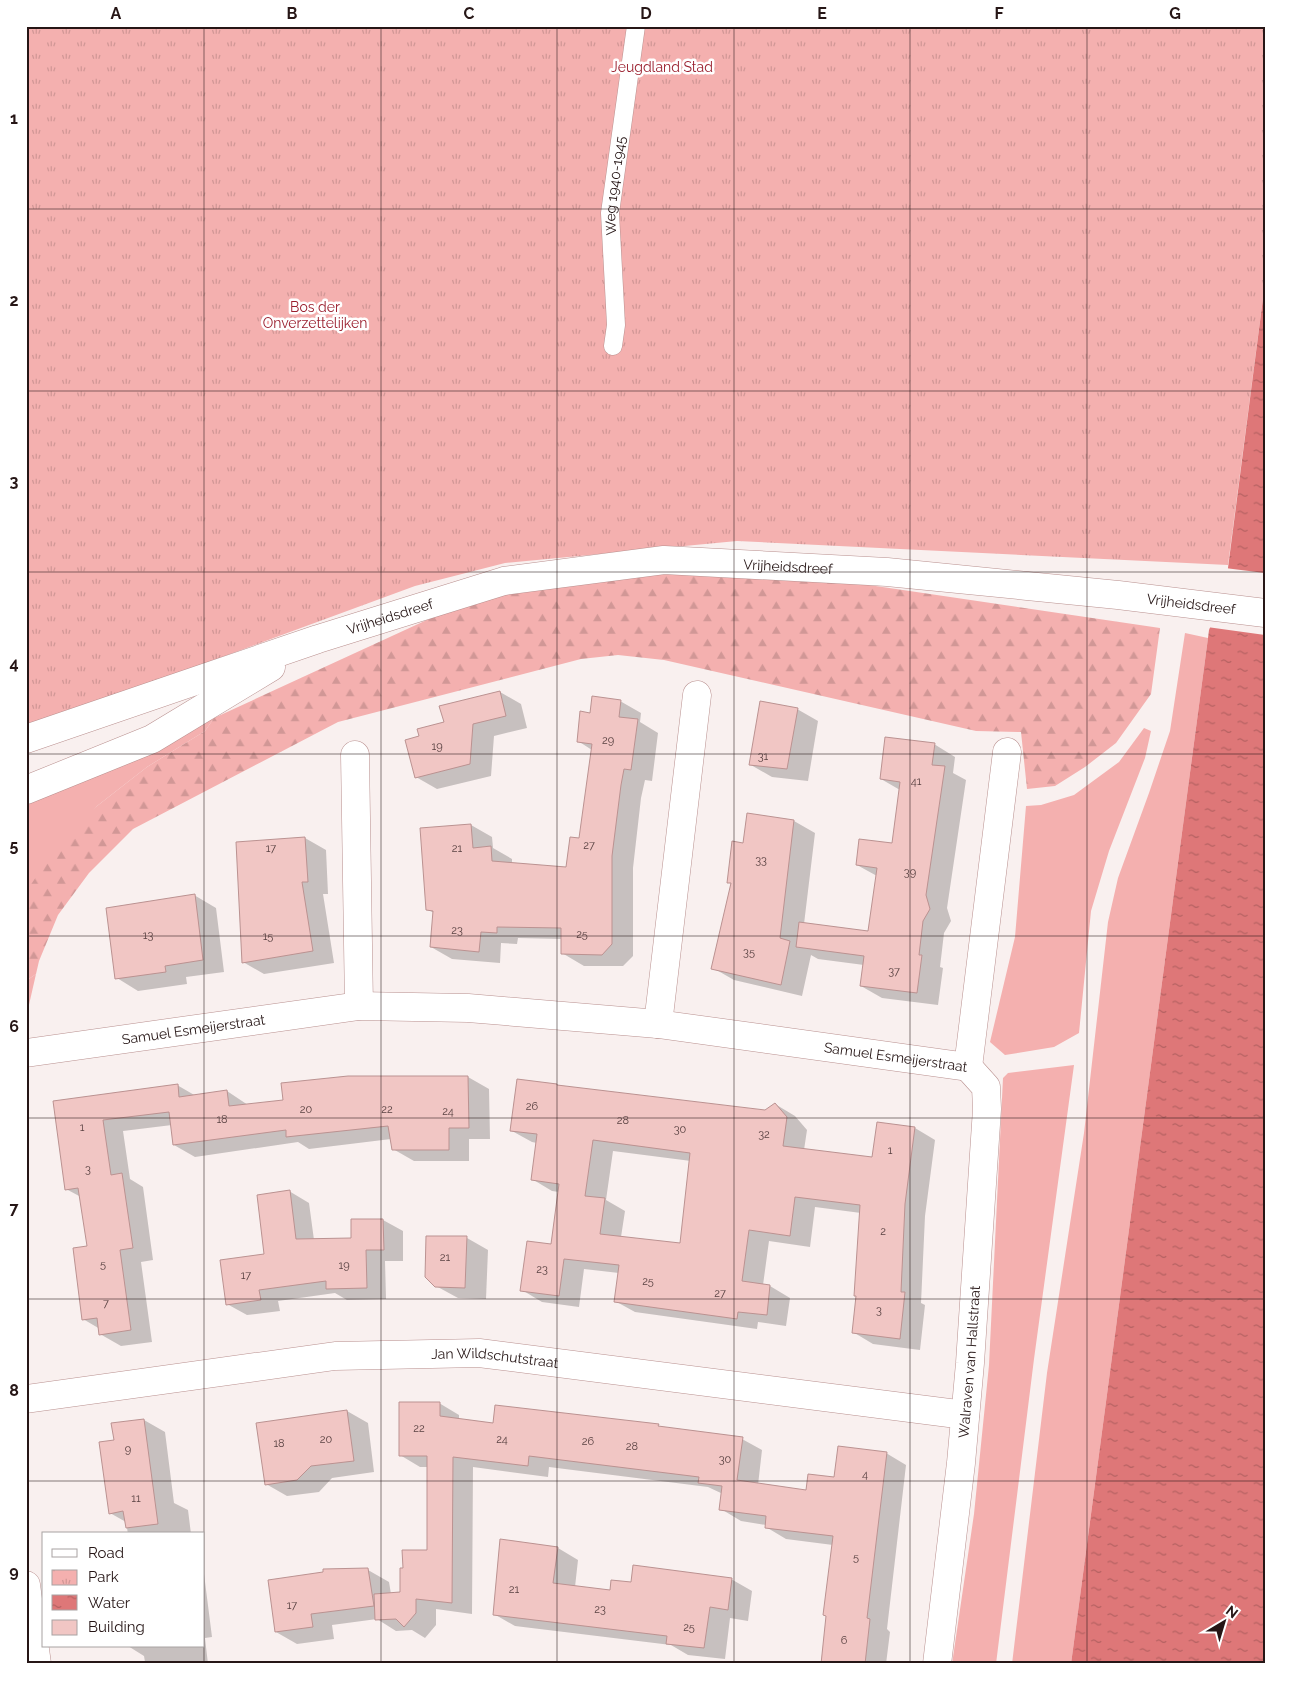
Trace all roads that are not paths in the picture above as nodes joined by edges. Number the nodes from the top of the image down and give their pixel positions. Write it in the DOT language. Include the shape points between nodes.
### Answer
graph roads {
  1 [pos="636,26"];
  2 [pos="613,346"];
  3 [pos="1265,613"];
  4 [pos="318,639"];
  5 [pos="697,695"];
  6 [pos="26,739"];
  7 [pos="1007,752"];
  8 [pos="355,755"];
  9 [pos="26,790"];
  10 [pos="359,1006"];
  11 [pos="658,1024"];
  12 [pos="26,1053"];
  13 [pos="968,1067"];
  14 [pos="26,1399"];
  15 [pos="965,1415"];
  16 [pos="26,1585"];
  17 [pos="37,1664"];
  18 [pos="937,1664"];
  1 -- 2 [label="lane, Weg 1940-1945" via="610,213 616,325"];
  3 -- 4 [label="street, Vrijheidsdreef" via="888,572 664,560 504,581"];
  4 -- 6 [label="street, Vrijheidsdreef"];
  4 -- 9 [label="street, Vrijheidsdreef" via="152,739"];
  5 -- 11 [label="street"];
  7 -- 13 [label="street, Samuel Esmeijerstraat"];
  8 -- 10 [label="street"];
  10 -- 11 [label="street, Samuel Esmeijerstraat" via="468,1008"];
  10 -- 12 [label="street, Samuel Esmeijerstraat"];
  11 -- 13 [label="street, Samuel Esmeijerstraat"];
  13 -- 15 [label="street, Walraven van Hallstraat" via="986,1087 987,1109"];
  14 -- 15 [label="street, Jan Wildschutstraat" via="335,1356 478,1353"];
  15 -- 18 [label="street, Walraven van Hallstraat"];
  16 -- 17 [label="street"];
}
